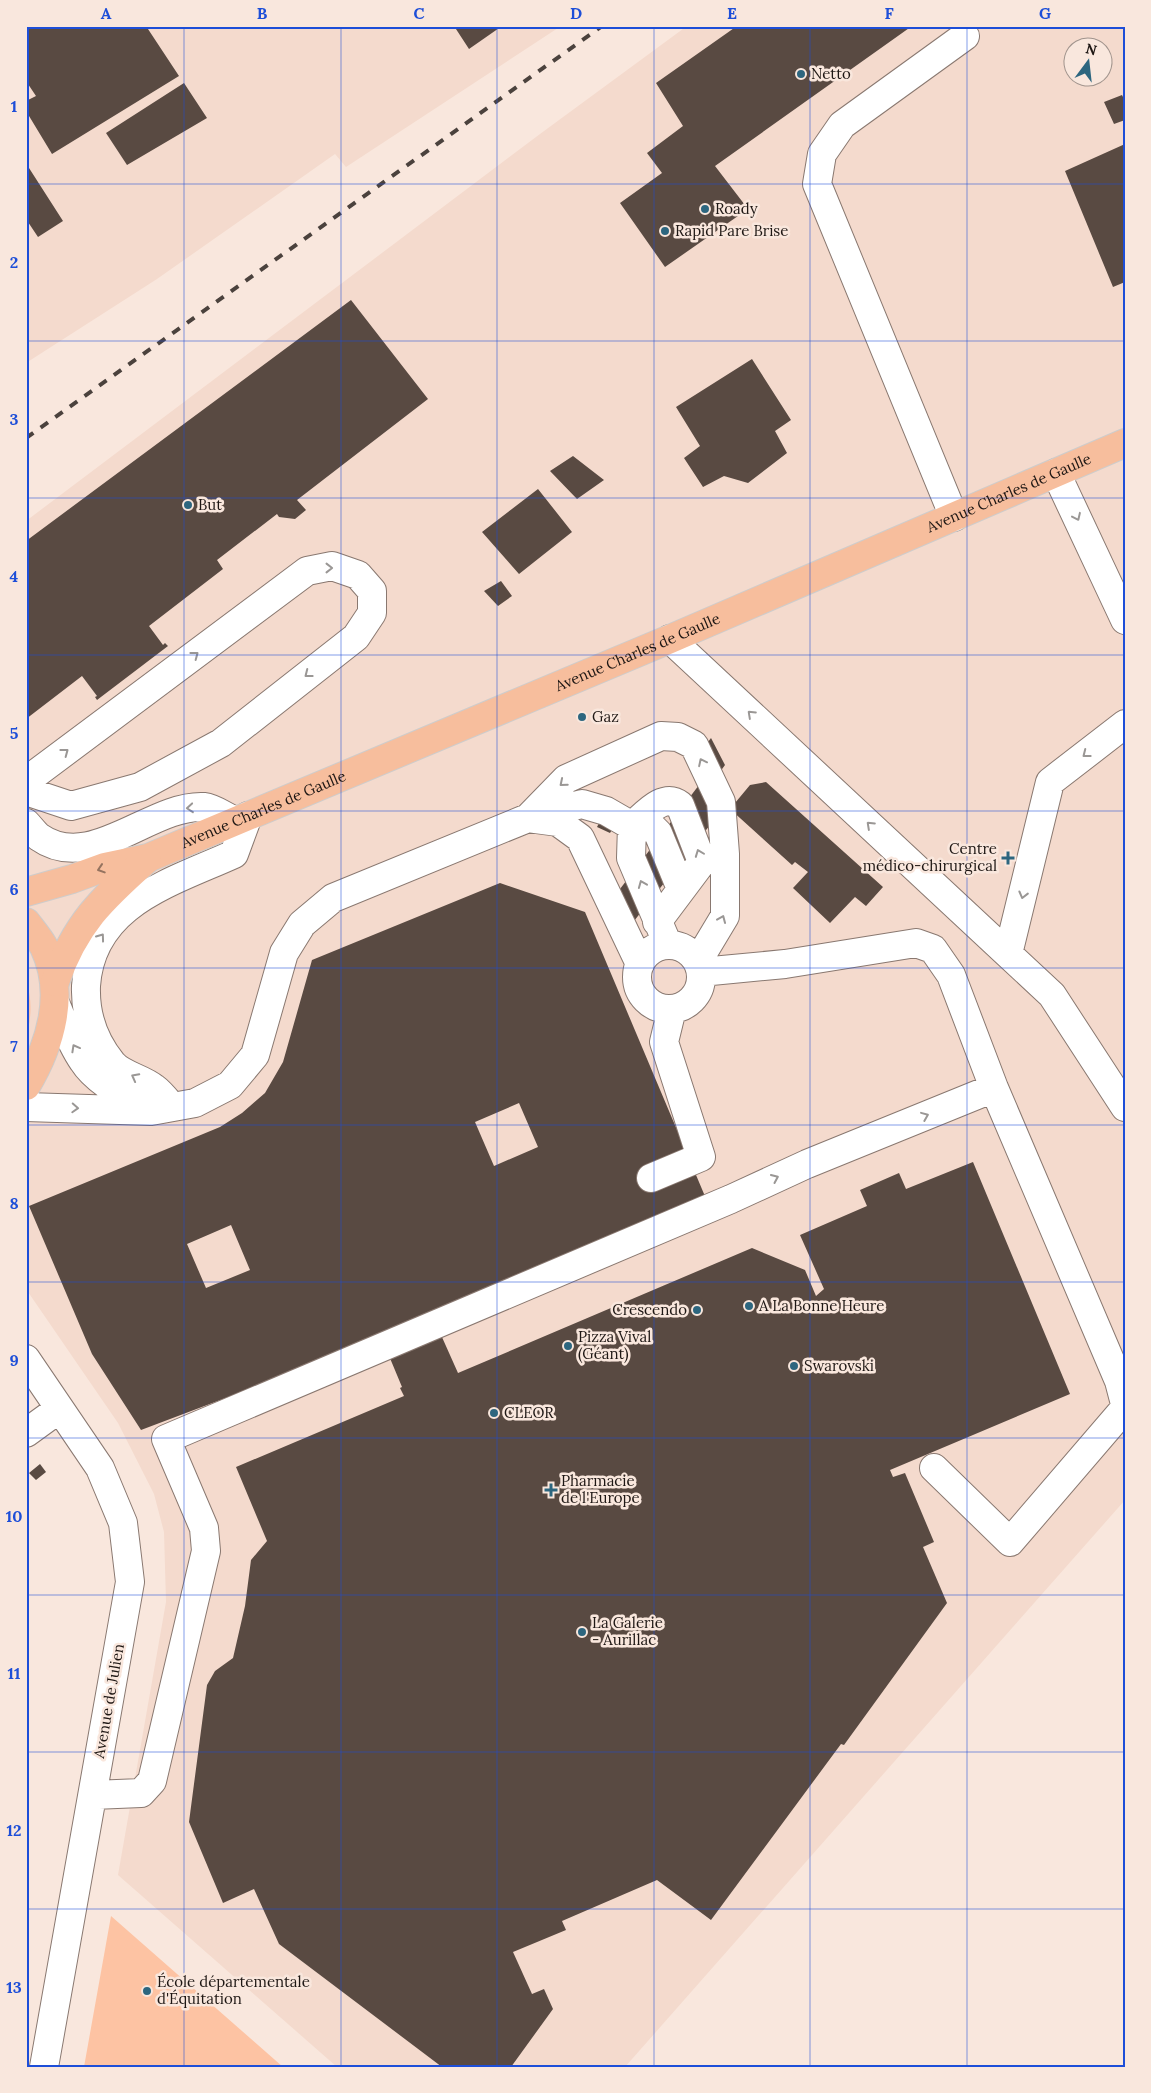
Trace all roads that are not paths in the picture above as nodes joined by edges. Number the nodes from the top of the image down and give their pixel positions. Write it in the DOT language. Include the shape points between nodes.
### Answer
graph roads {
  1 [pos="965,36"];
  2 [pos="1125,443"];
  3 [pos="1056,473"];
  4 [pos="954,517"];
  5 [pos="1125,620"];
  6 [pos="670,639"];
  7 [pos="1125,724"];
  8 [pos="26,781"];
  9 [pos="26,791"];
  10 [pos="528,818"];
  11 [pos="242,819"];
  12 [pos="26,823"];
  13 [pos="632,826"];
  14 [pos="148,858"];
  15 [pos="681,889"];
  16 [pos="26,892"];
  17 [pos="26,922"];
  18 [pos="662,933"];
  19 [pos="1008,954"];
  20 [pos="640,964"];
  21 [pos="699,966"];
  22 [pos="55,993"];
  23 [pos="672,1009"];
  24 [pos="1115,1070"];
  25 [pos="26,1086"];
  26 [pos="994,1088"];
  27 [pos="26,1107"];
  28 [pos="1125,1107"];
  29 [pos="162,1109"];
  30 [pos="651,1178"];
  31 [pos="26,1359"];
  32 [pos="1125,1404"];
  33 [pos="1125,1408"];
  34 [pos="59,1409"];
  35 [pos="26,1433"];
  36 [pos="934,1468"];
  37 [pos="93,1795"];
  38 [pos="44,2067"];
  1 -- 4 [label="street" via="842,126 822,154 817,184"];
  2 -- 3 [label="main road, Avenue Charles de Gaulle"];
  3 -- 4 [label="main road, Avenue Charles de Gaulle"];
  3 -- 5 [label="street, one-way"];
  4 -- 6 [label="main road, Avenue Charles de Gaulle"];
  6 -- 11 [label="main road, Avenue Charles de Gaulle"];
  19 -- 6 [label="street, one-way"];
  7 -- 19 [label="street, one-way" via="1050,782"];
  8 -- 9 [label="street, one-way" via="306,571 332,566 358,575 372,591 372,613 356,637 220,743 140,787 71,806"];
  10 -- 13 [label="street" via="582,804 606,810"];
  10 -- 20 [label="street" via="558,822 580,838"];
  21 -- 10 [label="street, one-way" via="724,916 726,854 721,802 694,745 678,737 661,736 566,779"];
  10 -- 29 [label="street" via="333,898 302,924 284,953 254,1055 230,1085 195,1103"];
  11 -- 12 [label="street, one-way" via="206,807 182,808 94,846 65,848 40,837"];
  11 -- 14 [label="main road, Avenue Charles de Gaulle"];
  29 -- 11 [label="street, one-way" via="154,1087 114,1066 96,1040 85,1002 88,967 96,944 114,920 135,901 234,854"];
  13 -- 15 [label="street" via="652,828 658,833"];
  15 -- 13 [label="street, one-way" via="702,862 680,805 667,800 660,803"];
  18 -- 13 [label="street, one-way" via="631,858"];
  14 -- 16 [label="main road, Avenue Charles de Gaulle, one-way" via="105,867"];
  14 -- 22 [label="main road, Avenue Charles de Gaulle" via="118,885 78,930 64,955"];
  15 -- 18 [label="street"];
  17 -- 22 [label="main road" via="44,947"];
  18 -- 20 [label="street"];
  18 -- 21 [label="street" via="685,949"];
  19 -- 24 [label="street" via="1052,995"];
  20 -- 23 [label="street" via="638,986 643,996 656,1006"];
  21 -- 23 [label="street" via="697,994 682,1007"];
  21 -- 26 [label="street" via="785,964 916,942 933,949 951,975"];
  22 -- 25 [label="main road, Avenue Charles de Gaulle" via="46,1048"];
  29 -- 22 [label="street, one-way" via="109,1086 84,1063 69,1036"];
  23 -- 30 [label="street" via="664,1042 701,1157"];
  24 -- 28 [label="street"];
  26 -- 32 [label="street" via="1119,1381"];
  37 -- 26 [label="street, one-way" via="141,1793 152,1781 206,1550 204,1528 166,1439 733,1192"];
  27 -- 29 [label="street, one-way"];
  31 -- 34 [label="street, Avenue de Julien"];
  33 -- 36 [label="street" via="1010,1542"];
  34 -- 35 [label="street"];
  34 -- 37 [label="street, Avenue de Julien" via="100,1468 123,1523 130,1582"];
  37 -- 38 [label="street, Avenue de Julien"];
}
